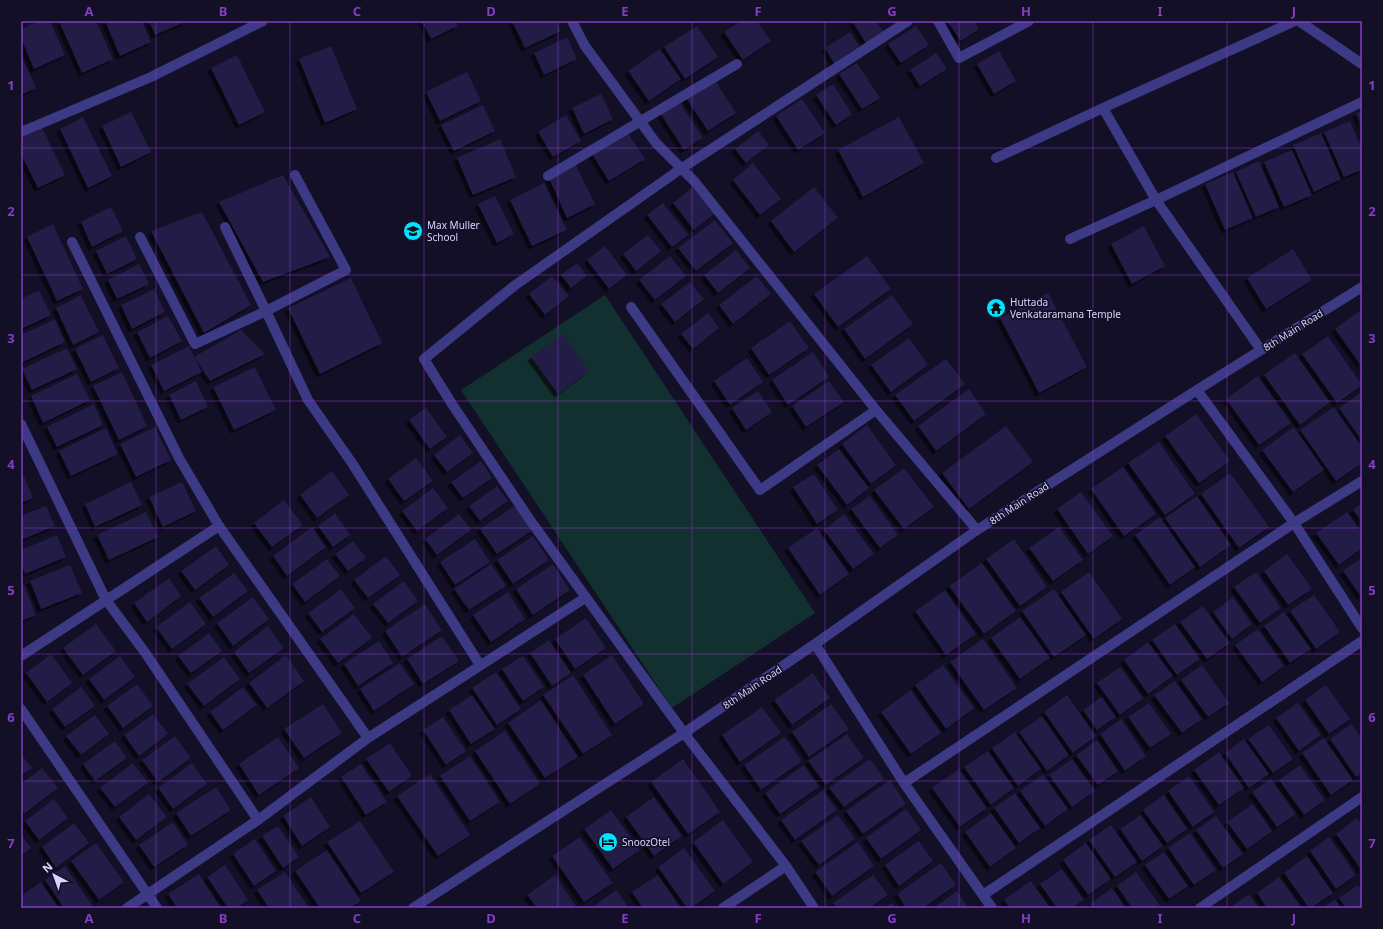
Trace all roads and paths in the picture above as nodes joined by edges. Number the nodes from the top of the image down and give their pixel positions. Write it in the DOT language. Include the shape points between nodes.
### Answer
graph roads {
  1 [pos="263,21"];
  2 [pos="572,21"];
  3 [pos="908,21"];
  4 [pos="938,21"];
  5 [pos="1029,21"];
  6 [pos="1295,21"];
  7 [pos="1299,21"];
  8 [pos="737,64"];
  9 [pos="1362,64"];
  10 [pos="1362,102"];
  11 [pos="1103,108"];
  12 [pos="640,122"];
  13 [pos="21,132"];
  14 [pos="996,158"];
  15 [pos="682,168"];
  16 [pos="296,175"];
  17 [pos="548,176"];
  18 [pos="1156,200"];
  19 [pos="224,227"];
  20 [pos="140,237"];
  21 [pos="1070,239"];
  22 [pos="72,242"];
  23 [pos="1362,287"];
  24 [pos="631,307"];
  25 [pos="266,311"];
  26 [pos="1261,350"];
  27 [pos="1197,390"];
  28 [pos="876,410"];
  29 [pos="21,424"];
  30 [pos="1362,480"];
  31 [pos="1294,523"];
  32 [pos="219,526"];
  33 [pos="977,530"];
  34 [pos="585,598"];
  35 [pos="106,600"];
  36 [pos="1362,628"];
  37 [pos="1362,641"];
  38 [pos="815,644"];
  39 [pos="21,656"];
  40 [pos="480,665"];
  41 [pos="21,710"];
  42 [pos="684,733"];
  43 [pos="368,738"];
  44 [pos="904,783"];
  45 [pos="1362,797"];
  46 [pos="258,820"];
  47 [pos="786,866"];
  48 [pos="147,894"];
  49 [pos="983,895"];
  50 [pos="127,908"];
  51 [pos="157,908"];
  52 [pos="413,908"];
  53 [pos="723,908"];
  54 [pos="814,908"];
  55 [pos="992,908"];
  56 [pos="1200,908"];
  1 -- 13 [label="street" via="151,76"];
  2 -- 12 [label="street" via="585,46"];
  3 -- 15 [label="street"];
  4 -- 5 [label="street" via="959,58"];
  6 -- 11 [label="street"];
  7 -- 9 [label="street"];
  8 -- 12 [label="street"];
  10 -- 18 [label="street"];
  11 -- 14 [label="street"];
  11 -- 18 [label="street"];
  12 -- 15 [label="street" via="656,143"];
  12 -- 17 [label="street"];
  15 -- 28 [label="street"];
  15 -- 34 [label="street" via="514,286 424,359 460,417"];
  16 -- 25 [label="street" via="346,270"];
  18 -- 21 [label="street"];
  18 -- 26 [label="street"];
  19 -- 25 [label="street"];
  20 -- 25 [label="street" via="195,344"];
  22 -- 32 [label="street" via="179,458"];
  23 -- 26 [label="street, 8th Main Road"];
  24 -- 28 [label="street" via="760,490"];
  25 -- 40 [label="street" via="308,400 352,463"];
  26 -- 27 [label="street, 8th Main Road"];
  27 -- 31 [label="street"];
  27 -- 33 [label="street, 8th Main Road"];
  28 -- 33 [label="street"];
  29 -- 35 [label="street"];
  30 -- 31 [label="street"];
  31 -- 36 [label="street"];
  31 -- 44 [label="street"];
  32 -- 35 [label="street"];
  32 -- 43 [label="street"];
  33 -- 38 [label="street, 8th Main Road"];
  34 -- 40 [label="street"];
  34 -- 42 [label="street"];
  35 -- 39 [label="street"];
  35 -- 46 [label="street" via="144,651"];
  37 -- 49 [label="street"];
  38 -- 42 [label="street, 8th Main Road"];
  38 -- 44 [label="street"];
  40 -- 43 [label="street"];
  41 -- 48 [label="street"];
  42 -- 47 [label="street"];
  42 -- 52 [label="street, 8th Main Road"];
  43 -- 46 [label="street"];
  44 -- 49 [label="street"];
  45 -- 56 [label="street"];
  46 -- 48 [label="street"];
  47 -- 53 [label="street"];
  47 -- 54 [label="street"];
  48 -- 50 [label="street"];
  48 -- 51 [label="street"];
  49 -- 55 [label="street"];
}
